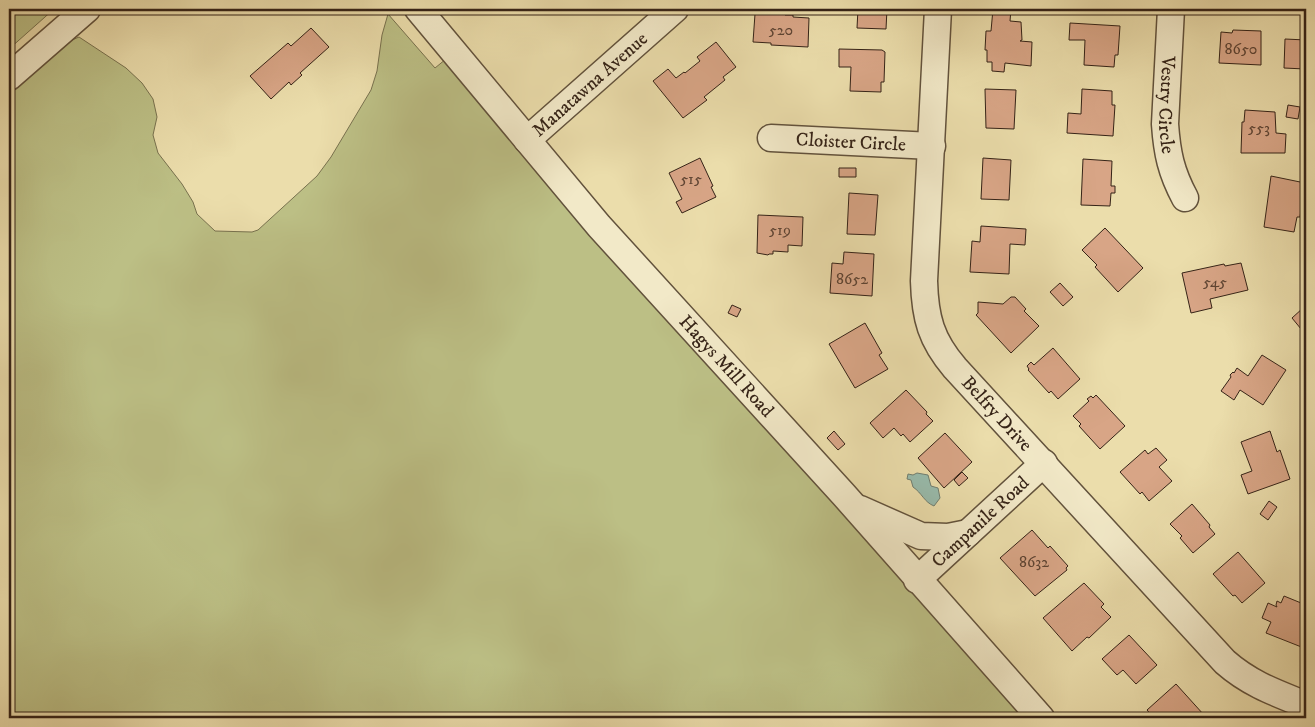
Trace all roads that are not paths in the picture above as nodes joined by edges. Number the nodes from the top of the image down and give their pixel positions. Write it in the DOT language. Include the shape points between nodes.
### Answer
graph roads {
  1 [pos="86,9"];
  2 [pos="418,9"];
  3 [pos="675,9"];
  4 [pos="938,9"];
  5 [pos="1171,9"];
  6 [pos="9,77"];
  7 [pos="771,138"];
  8 [pos="528,140"];
  9 [pos="932,146"];
  10 [pos="1185,198"];
  11 [pos="1044,463"];
  12 [pos="853,506"];
  13 [pos="968,533"];
  14 [pos="918,580"];
  15 [pos="1306,705"];
  16 [pos="1041,718"];
  1 -- 6 [label="street"];
  2 -- 8 [label="street, Hagys Mill Road"];
  3 -- 8 [label="street, Manatawna Avenue"];
  4 -- 9 [label="street, Belfry Drive"];
  5 -- 10 [label="street, Vestry Circle" via="1166,142 1173,173"];
  7 -- 9 [label="street, Cloister Circle"];
  8 -- 12 [label="street, Hagys Mill Road" via="599,226"];
  9 -- 11 [label="street, Belfry Drive" via="924,281 930,326 943,354"];
  11 -- 13 [label="street, Campanile Road"];
  11 -- 15 [label="street, Belfry Drive" via="1225,662 1253,683"];
  12 -- 13 [label="street" via="921,536 948,537"];
  12 -- 14 [label="street, Hagys Mill Road"];
  13 -- 14 [label="street, Campanile Road"];
  14 -- 16 [label="street, Hagys Mill Road"];
}
